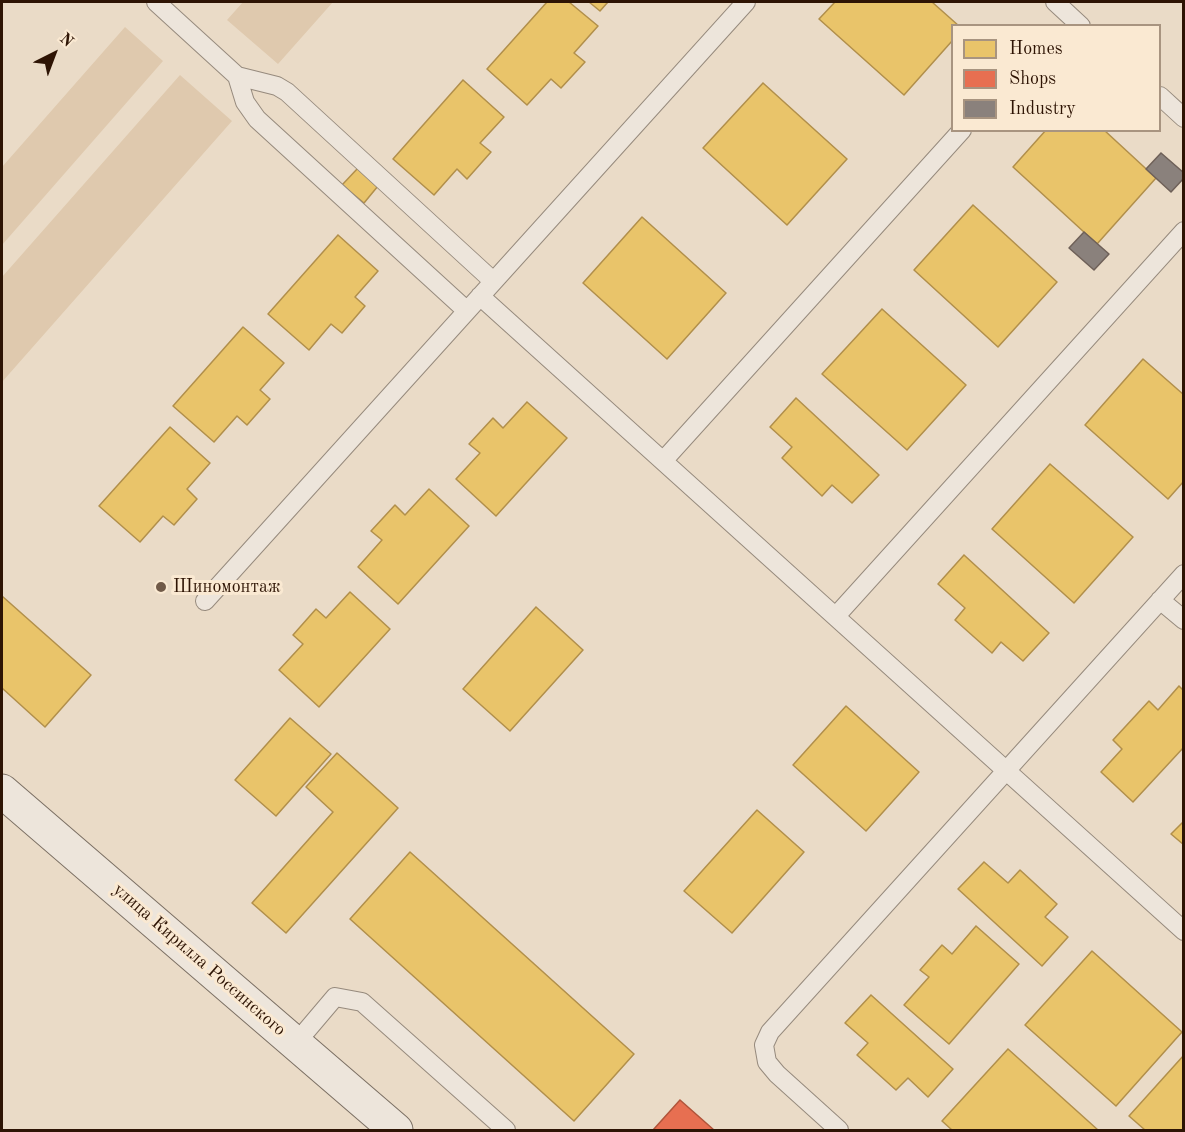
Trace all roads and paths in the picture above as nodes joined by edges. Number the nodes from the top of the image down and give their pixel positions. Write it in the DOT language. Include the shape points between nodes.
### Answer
graph roads {
  1 [pos="156,2"];
  2 [pos="746,2"];
  3 [pos="237,76"];
  4 [pos="1161,97"];
  5 [pos="1184,118"];
  6 [pos="960,132"];
  7 [pos="1184,231"];
  8 [pos="493,281"];
  9 [pos="480,296"];
  10 [pos="467,310"];
  11 [pos="663,461"];
  12 [pos="1184,574"];
  13 [pos="1160,600"];
  14 [pos="205,601"];
  15 [pos="836,616"];
  16 [pos="1184,620"];
  17 [pos="1006,771"];
  18 [pos="6,804"];
  19 [pos="1184,931"];
  20 [pos="296,1043"];
  21 [pos="396,1131"];
  22 [pos="506,1131"];
  23 [pos="839,1131"];
  1 -- 3 [label="lane"];
  2 -- 8 [label="lane"];
  3 -- 8 [label="lane" via="277,86 287,93"];
  3 -- 10 [label="lane" via="245,102 257,119"];
  4 -- 5 [label="lane"];
  6 -- 11 [label="lane"];
  7 -- 15 [label="lane"];
  8 -- 9 [label="lane"];
  9 -- 10 [label="lane"];
  9 -- 11 [label="lane"];
  10 -- 14 [label="lane"];
  11 -- 15 [label="lane"];
  12 -- 13 [label="lane"];
  13 -- 16 [label="lane"];
  13 -- 17 [label="lane"];
  15 -- 17 [label="lane"];
  17 -- 19 [label="lane"];
  17 -- 23 [label="lane" via="770,1032 764,1045 767,1062"];
  18 -- 20 [label="main road, улица Кирилла Россинского"];
  20 -- 21 [label="main road, улица Кирилла Россинского"];
  20 -- 22 [label="lane" via="335,997 362,1002"];
}
